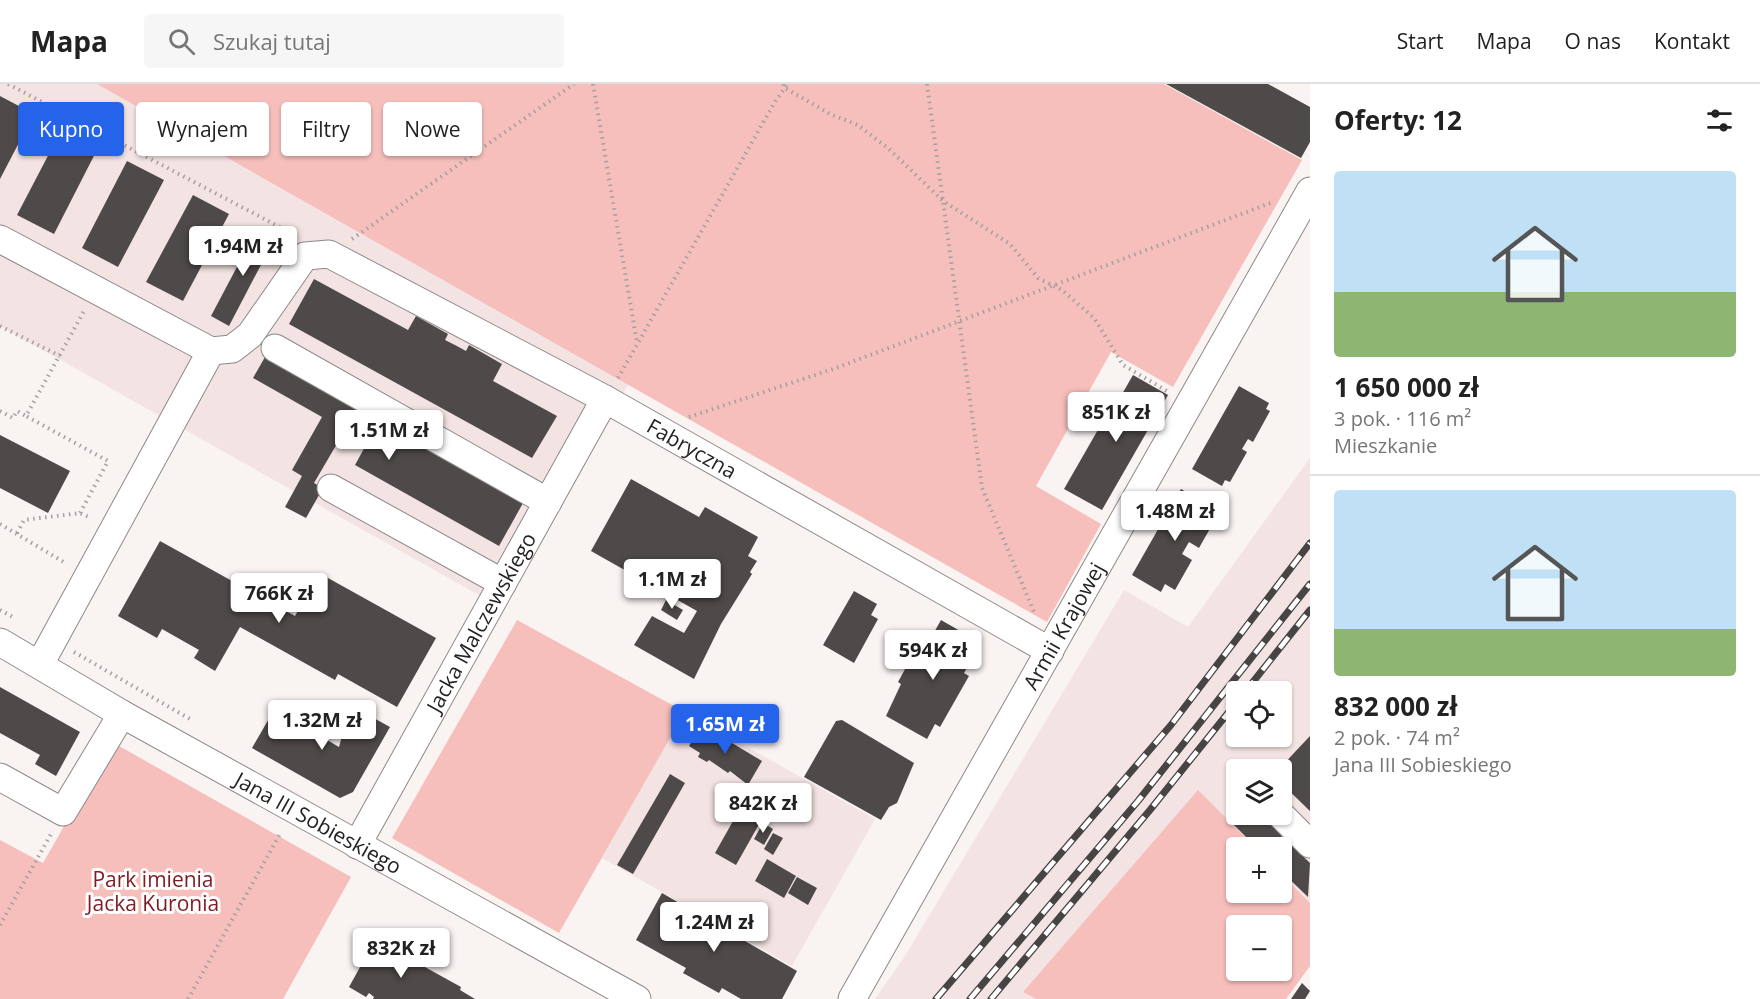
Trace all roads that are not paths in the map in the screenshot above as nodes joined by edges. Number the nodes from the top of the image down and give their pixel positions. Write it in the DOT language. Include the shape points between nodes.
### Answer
graph roads {
  1 [pos="1310,192"];
  2 [pos="0,239"];
  3 [pos="275,348"];
  4 [pos="211,351"];
  5 [pos="605,399"];
  6 [pos="331,488"];
  7 [pos="548,502"];
  8 [pos="503,583"];
  9 [pos="0,642"];
  10 [pos="1050,651"];
  11 [pos="40,664"];
  12 [pos="122,714"];
  13 [pos="0,777"];
  14 [pos="1291,825"];
  15 [pos="1310,844"];
  16 [pos="357,845"];
  17 [pos="637,999"];
  18 [pos="852,999"];
  1 -- 10 [label="street, Armii Krajowej"];
  2 -- 4 [label="street"];
  3 -- 7 [label="street"];
  4 -- 5 [label="street, Fabryczna" via="232,349 250,335 305,256 330,254"];
  4 -- 11 [label="street"];
  5 -- 7 [label="street, Jacka Malczewskiego"];
  5 -- 10 [label="street, Fabryczna"];
  6 -- 8 [label="street"];
  7 -- 8 [label="street, Jacka Malczewskiego"];
  8 -- 16 [label="street, Jacka Malczewskiego"];
  9 -- 11 [label="street, Jana III Sobieskiego"];
  10 -- 18 [label="street, Armii Krajowej"];
  11 -- 12 [label="street, Jana III Sobieskiego"];
  12 -- 13 [label="street" via="63,812"];
  12 -- 16 [label="street, Jana III Sobieskiego"];
  14 -- 15 [label="street"];
  16 -- 17 [label="street, Jana III Sobieskiego"];
}
